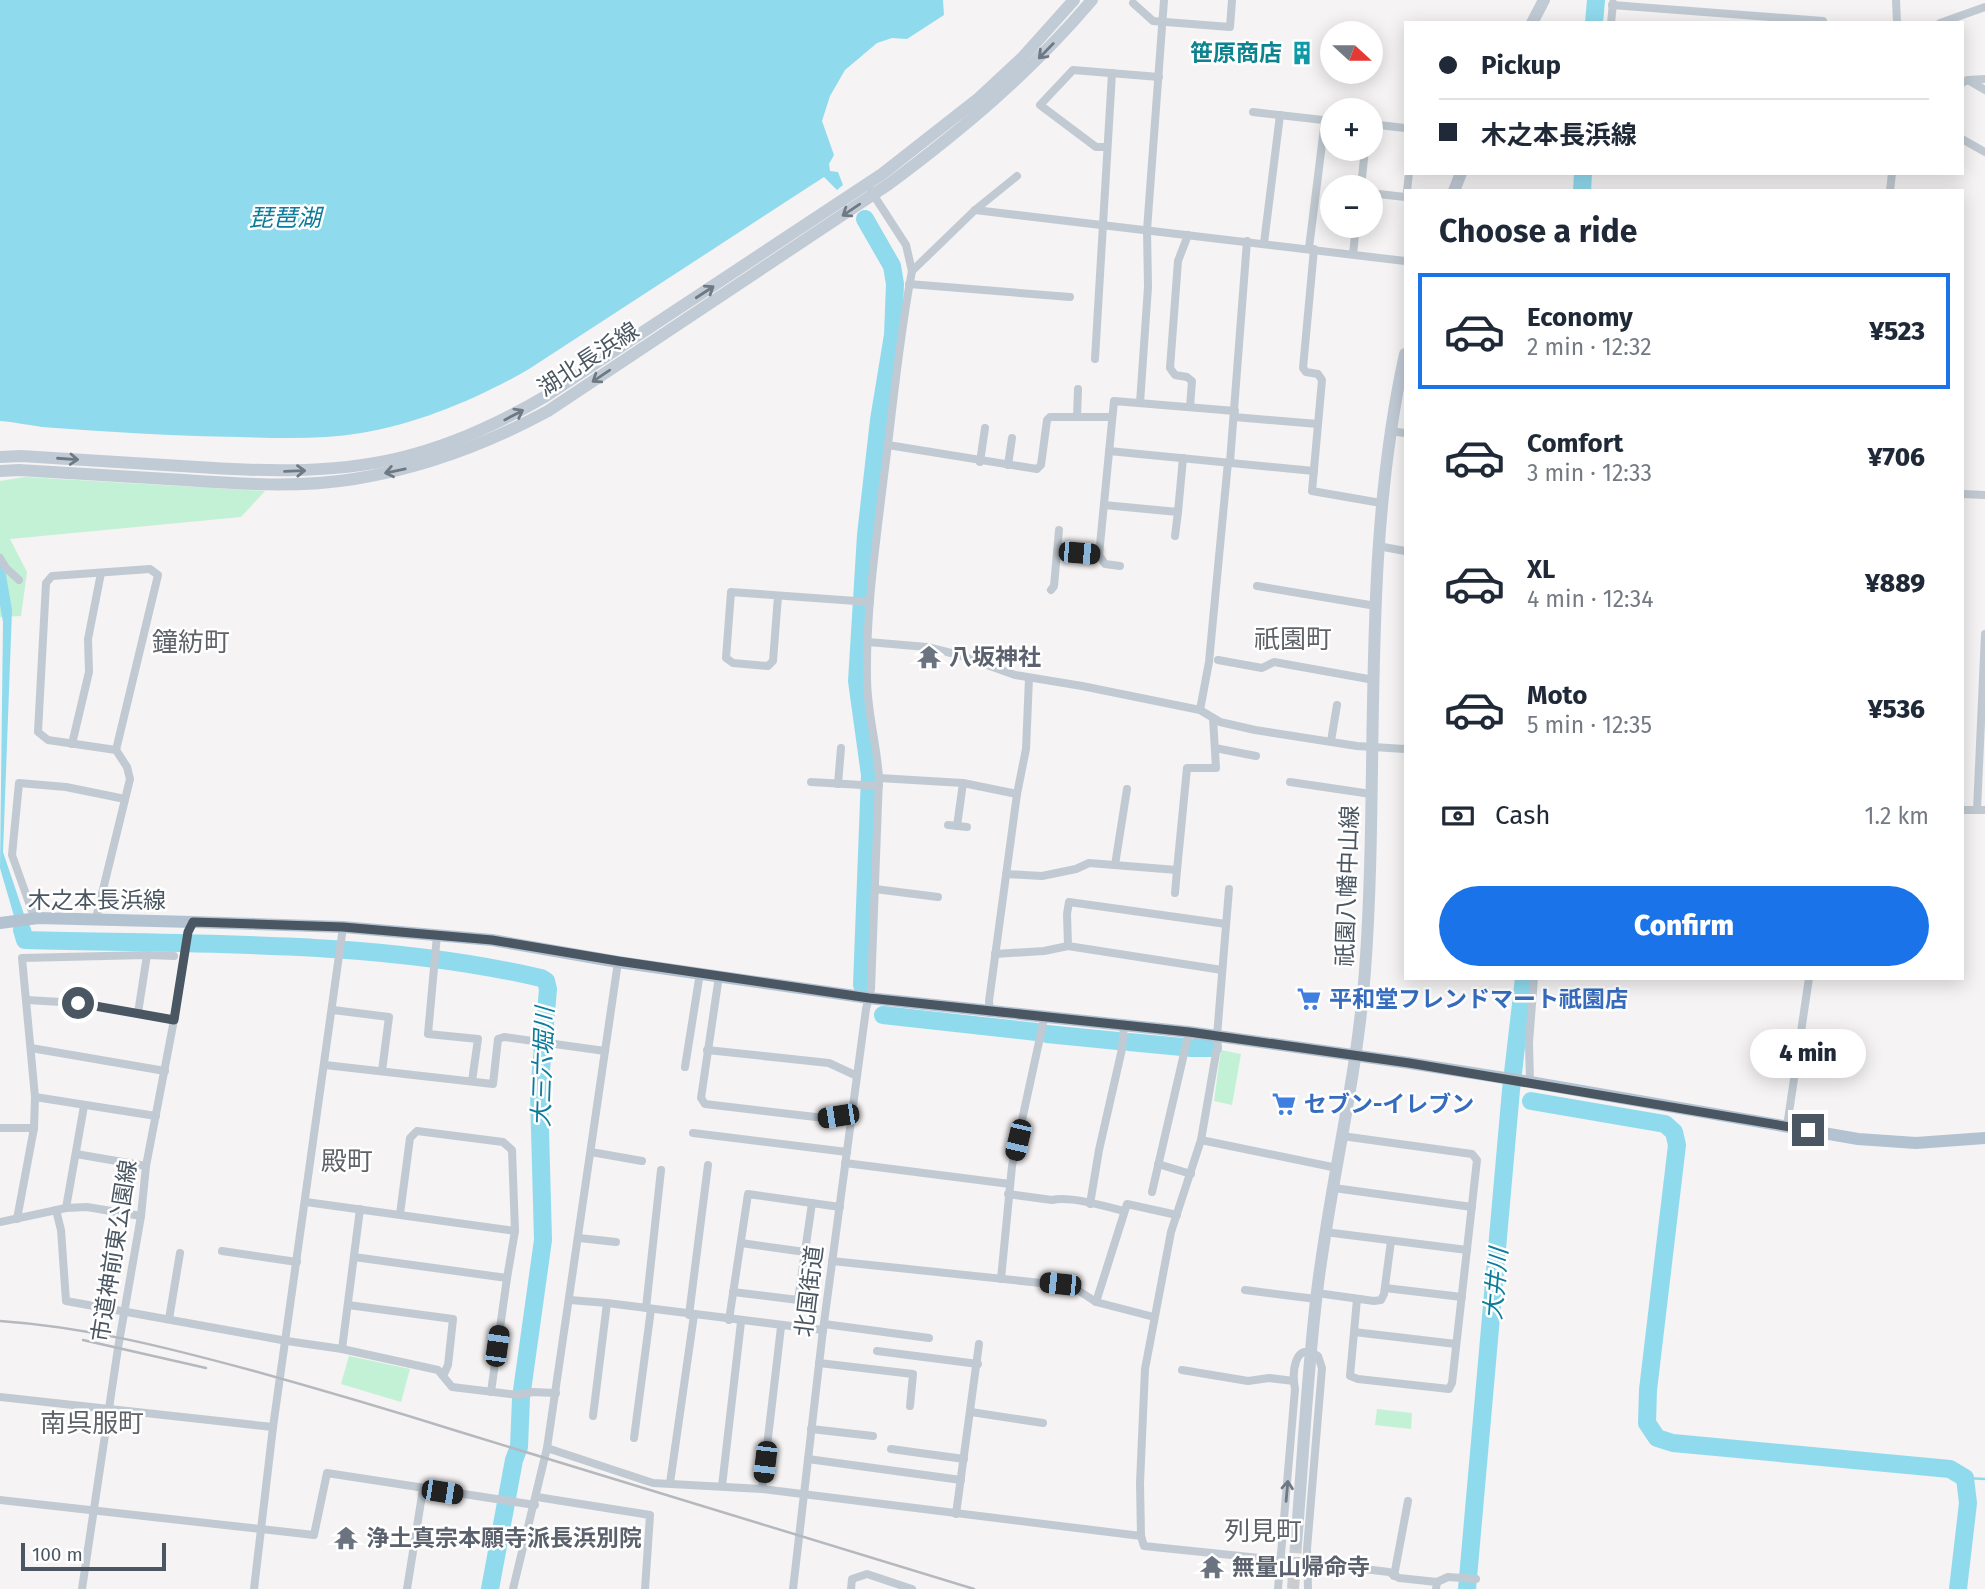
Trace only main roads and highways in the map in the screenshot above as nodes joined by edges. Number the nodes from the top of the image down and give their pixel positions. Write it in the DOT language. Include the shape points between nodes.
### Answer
graph roads {
  1 [pos="1074,0"];
  2 [pos="1092,0"];
  3 [pos="1544,0"];
  4 [pos="1533,21"];
  5 [pos="870,190"];
  6 [pos="1404,359"];
  7 [pos="0,457"];
  8 [pos="0,471"];
  9 [pos="5,923"];
  10 [pos="1354,1056"];
  11 [pos="1985,1138"];
  12 [pos="1296,1544"];
  1 -- 5 [label="main road, 湖北長浜線" via="1022,58"];
  2 -- 5 [label="main road, 湖北長浜線, one-way" via="1046,52 984,110 938,148"];
  3 -- 4 [label="main road"];
  7 -- 5 [label="main road, 湖北長浜線, one-way" via="296,471 351,467 434,448 492,426 546,397"];
  5 -- 8 [label="main road, 湖北長浜線, one-way" via="548,411 451,455 402,470 296,484"];
  6 -- 10 [label="main road, 祇園八幡中山線" via="1381,503 1365,973"];
  9 -- 10 [label="main road, 木之本長浜線" via="36,918 343,927 492,940 869,998 1189,1032"];
  10 -- 11 [label="main road, 木之本長浜線" via="1844,1137 1887,1142"];
  10 -- 12 [label="main road, 祇園八幡中山線" via="1316,1296"];
}
